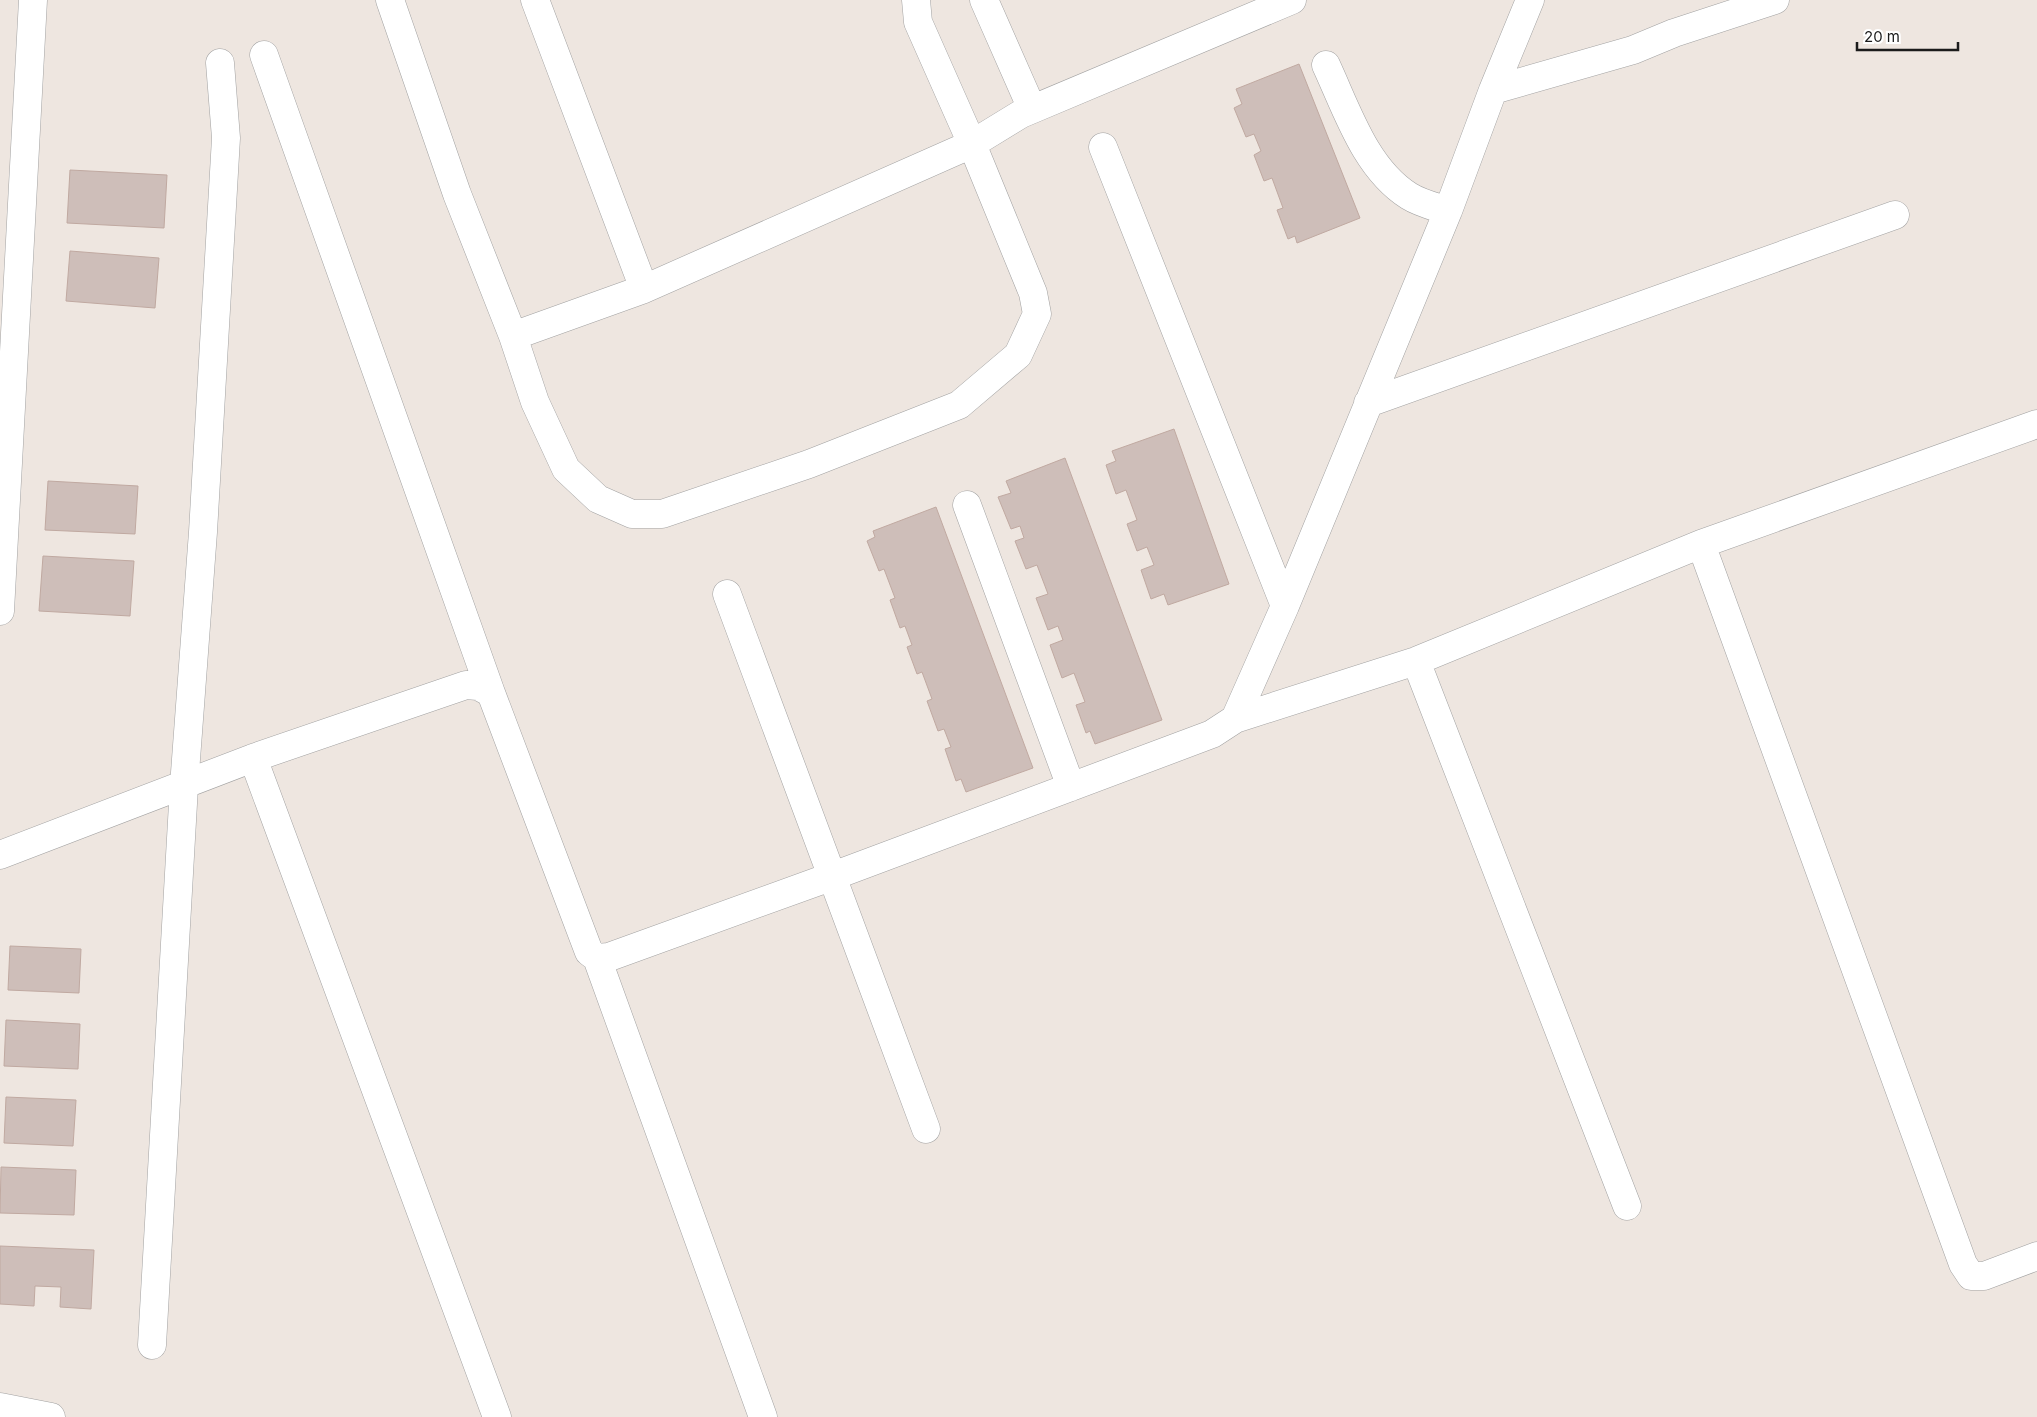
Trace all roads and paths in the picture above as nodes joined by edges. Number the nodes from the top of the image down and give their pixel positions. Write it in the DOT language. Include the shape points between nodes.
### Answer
graph roads {
  1 [pos="33,0"];
  2 [pos="390,0"];
  3 [pos="535,0"];
  4 [pos="916,0"];
  5 [pos="984,0"];
  6 [pos="1292,0"];
  7 [pos="1530,0"];
  8 [pos="1775,0"];
  9 [pos="264,55"];
  10 [pos="220,63"];
  11 [pos="1326,65"];
  12 [pos="1493,90"];
  13 [pos="1032,109"];
  14 [pos="972,144"];
  15 [pos="1103,146"];
  16 [pos="1448,211"];
  17 [pos="1895,215"];
  18 [pos="644,288"];
  19 [pos="513,336"];
  20 [pos="1368,403"];
  21 [pos="2037,424"];
  22 [pos="967,505"];
  23 [pos="1700,544"];
  24 [pos="727,594"];
  25 [pos="1285,606"];
  26 [pos="0,611"];
  27 [pos="1416,661"];
  28 [pos="491,693"];
  29 [pos="1234,719"];
  30 [pos="252,758"];
  31 [pos="184,786"];
  32 [pos="1071,787"];
  33 [pos="0,856"];
  34 [pos="833,876"];
  35 [pos="597,958"];
  36 [pos="926,1129"];
  37 [pos="1627,1206"];
  38 [pos="2037,1256"];
  39 [pos="152,1344"];
  40 [pos="0,1407"];
  41 [pos="51,1417"];
  42 [pos="497,1417"];
  43 [pos="763,1417"];
  1 -- 26 [label="street"];
  2 -- 19 [label="street" via="457,194"];
  3 -- 18 [label="street"];
  4 -- 14 [label="street" via="918,22"];
  5 -- 13 [label="street"];
  6 -- 13 [label="street"];
  7 -- 12 [label="street"];
  8 -- 12 [label="street" via="1633,50"];
  9 -- 28 [label="street"];
  10 -- 31 [label="street" via="226,138 203,532"];
  11 -- 16 [label="street" via="1368,153 1388,179 1410,197"];
  12 -- 16 [label="street"];
  13 -- 14 [label="street"];
  14 -- 18 [label="street"];
  14 -- 19 [label="street" via="1033,294 1037,314 1018,355 959,405 809,464 662,514 632,514 598,499 566,469 535,402"];
  15 -- 25 [label="street"];
  16 -- 20 [label="street"];
  17 -- 20 [label="street"];
  18 -- 19 [label="street"];
  20 -- 25 [label="street"];
  21 -- 23 [label="street"];
  22 -- 32 [label="street"];
  23 -- 27 [label="street"];
  23 -- 38 [label="street" via="1963,1264 1971,1276 1984,1276"];
  24 -- 34 [label="street"];
  25 -- 29 [label="street"];
  27 -- 29 [label="street"];
  27 -- 37 [label="street"];
  28 -- 30 [label="street" via="478,686 466,686"];
  28 -- 35 [label="street" via="588,952"];
  29 -- 32 [label="street" via="1212,734"];
  30 -- 31 [label="street"];
  30 -- 42 [label="street"];
  31 -- 33 [label="street"];
  31 -- 39 [label="street"];
  32 -- 34 [label="street"];
  34 -- 35 [label="street" via="609,957"];
  34 -- 36 [label="street"];
  35 -- 43 [label="street"];
  40 -- 41 [label="street"];
}
